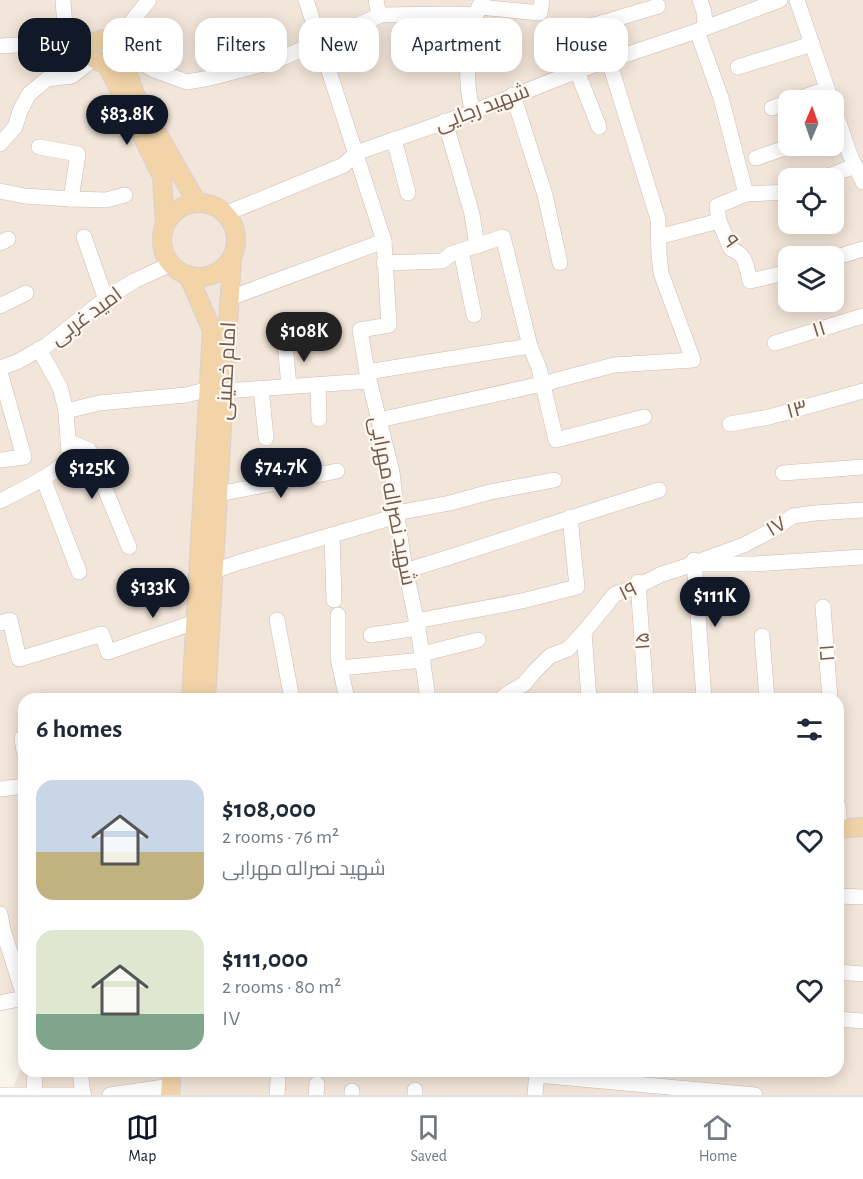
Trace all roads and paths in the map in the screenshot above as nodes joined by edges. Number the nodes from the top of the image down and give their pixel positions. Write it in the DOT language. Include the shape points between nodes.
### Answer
graph roads {
  1 [pos="63,0"];
  2 [pos="149,0"];
  3 [pos="306,0"];
  4 [pos="375,0"];
  5 [pos="542,0"];
  6 [pos="700,0"];
  7 [pos="780,0"];
  8 [pos="798,3"];
  9 [pos="658,6"];
  10 [pos="477,7"];
  11 [pos="379,16"];
  12 [pos="64,18"];
  13 [pos="135,18"];
  14 [pos="312,18"];
  15 [pos="374,18"];
  16 [pos="618,18"];
  17 [pos="701,30"];
  18 [pos="812,44"];
  19 [pos="18,45"];
  20 [pos="0,46"];
  21 [pos="299,50"];
  22 [pos="103,55"];
  23 [pos="628,55"];
  24 [pos="738,67"];
  25 [pos="117,72"];
  26 [pos="121,72"];
  27 [pos="160,72"];
  28 [pos="330,72"];
  29 [pos="574,72"];
  30 [pos="577,72"];
  31 [pos="612,72"];
  32 [pos="827,90"];
  33 [pos="513,95"];
  34 [pos="778,106"];
  35 [pos="772,108"];
  36 [pos="473,112"];
  37 [pos="445,121"];
  38 [pos="599,127"];
  39 [pos="394,139"];
  40 [pos="844,143"];
  41 [pos="0,144"];
  42 [pos="39,147"];
  43 [pos="778,150"];
  44 [pos="356,153"];
  45 [pos="756,158"];
  46 [pos="855,166"];
  47 [pos="844,170"];
  48 [pos="863,182"];
  49 [pos="0,190"];
  50 [pos="408,193"];
  51 [pos="778,193"];
  52 [pos="746,194"];
  53 [pos="125,195"];
  54 [pos="71,199"];
  55 [pos="197,203"];
  56 [pos="225,214"];
  57 [pos="719,221"];
  58 [pos="165,226"];
  59 [pos="84,237"];
  60 [pos="658,237"];
  61 [pos="384,242"];
  62 [pos="477,246"];
  63 [pos="863,249"];
  64 [pos="461,251"];
  65 [pos="844,255"];
  66 [pos="232,258"];
  67 [pos="384,263"];
  68 [pos="560,263"];
  69 [pos="171,264"];
  70 [pos="188,275"];
  71 [pos="778,275"];
  72 [pos="26,293"];
  73 [pos="230,298"];
  74 [pos="105,300"];
  75 [pos="0,306"];
  76 [pos="474,315"];
  77 [pos="863,316"];
  78 [pos="775,343"];
  79 [pos="285,344"];
  80 [pos="530,346"];
  81 [pos="39,349"];
  82 [pos="0,368"];
  83 [pos="0,372"];
  84 [pos="368,377"];
  85 [pos="542,384"];
  86 [pos="318,385"];
  87 [pos="290,386"];
  88 [pos="261,388"];
  89 [pos="217,390"];
  90 [pos="863,391"];
  91 [pos="66,411"];
  92 [pos="644,417"];
  93 [pos="319,419"];
  94 [pos="379,420"];
  95 [pos="730,424"];
  96 [pos="266,438"];
  97 [pos="68,441"];
  98 [pos="0,460"];
  99 [pos="863,467"];
  100 [pos="336,471"];
  101 [pos="783,473"];
  102 [pos="43,478"];
  103 [pos="554,480"];
  104 [pos="659,490"];
  105 [pos="218,494"];
  106 [pos="0,501"];
  107 [pos="863,510"];
  108 [pos="397,515"];
  109 [pos="570,517"];
  110 [pos="332,535"];
  111 [pos="129,547"];
  112 [pos="863,557"];
  113 [pos="694,562"];
  114 [pos="214,571"];
  115 [pos="405,571"];
  116 [pos="79,572"];
  117 [pos="638,584"];
  118 [pos="823,607"];
  119 [pos="277,620"];
  120 [pos="195,622"];
  121 [pos="0,623"];
  122 [pos="417,625"];
  123 [pos="584,632"];
  124 [pos="371,635"];
  125 [pos="762,636"];
  126 [pos="478,640"];
  127 [pos="422,657"];
  128 [pos="340,668"];
  129 [pos="525,692"];
  130 [pos="191,693"];
  131 [pos="206,693"];
  132 [pos="291,693"];
  133 [pos="346,693"];
  134 [pos="431,693"];
  135 [pos="509,693"];
  136 [pos="589,693"];
  137 [pos="646,693"];
  138 [pos="704,693"];
  139 [pos="766,693"];
  140 [pos="830,693"];
  141 [pos="18,787"];
  142 [pos="0,789"];
  143 [pos="863,827"];
  144 [pos="844,829"];
  145 [pos="844,896"];
  146 [pos="863,897"];
  147 [pos="0,914"];
  148 [pos="2,936"];
  149 [pos="18,966"];
  150 [pos="844,972"];
  151 [pos="863,974"];
  152 [pos="18,998"];
  153 [pos="0,1003"];
  154 [pos="844,1019"];
  155 [pos="863,1021"];
  156 [pos="35,1077"];
  157 [pos="81,1077"];
  158 [pos="537,1077"];
  159 [pos="576,1077"];
  160 [pos="174,1087"];
  161 [pos="0,1095"];
  162 [pos="34,1095"];
  163 [pos="76,1095"];
  164 [pos="83,1095"];
  165 [pos="110,1095"];
  166 [pos="536,1095"];
  167 [pos="754,1095"];
  1 -- 12 [label="street"];
  2 -- 13 [label="street"];
  3 -- 14 [label="street, شهید نصراله مهرابی"];
  4 -- 11 [label="street"];
  5 -- 10 [label="street" via="540,13"];
  6 -- 17 [label="street" via="704,12"];
  7 -- 17 [label="street, شهید رجایی"];
  8 -- 18 [label="street"];
  9 -- 16 [label="street"];
  10 -- 11 [label="street" via="452,14"];
  10 -- 36 [label="street" via="467,64"];
  11 -- 15 [label="street"];
  17 -- 23 [label="street, شهید رجایی"];
  17 -- 52 [label="street"];
  18 -- 24 [label="street"];
  18 -- 32 [label="street"];
  19 -- 20 [label="street"];
  21 -- 27 [label="street" via="275,61 210,78 187,81"];
  22 -- 41 [label="street" via="72,76 47,79 29,94 15,127"];
  25 -- 58 [label="main road" via="162,176"];
  26 -- 55 [label="main road"];
  28 -- 44 [label="street, شهید نصراله مهرابی"];
  29 -- 33 [label="street, شهید رجایی"];
  30 -- 38 [label="street"];
  31 -- 60 [label="street" via="658,219"];
  33 -- 36 [label="street, شهید رجایی"];
  33 -- 68 [label="street" via="545,195"];
  34 -- 35 [label="street"];
  36 -- 37 [label="street, شهید رجایی"];
  37 -- 39 [label="street, شهید رجایی"];
  37 -- 62 [label="street" via="472,214"];
  39 -- 44 [label="street, شهید رجایی"];
  39 -- 50 [label="street"];
  40 -- 46 [label="street"];
  42 -- 54 [label="street" via="78,154"];
  43 -- 45 [label="street"];
  44 -- 56 [label="street, شهید رجایی" via="344,165"];
  44 -- 61 [label="street, شهید نصراله مهرابی"];
  46 -- 47 [label="street"];
  46 -- 48 [label="street"];
  49 -- 54 [label="street"];
  51 -- 52 [label="street"];
  52 -- 57 [label="street" via="717,206"];
  53 -- 54 [label="street" via="106,200"];
  55 -- 56 [label="main road"];
  55 -- 58 [label="main road" via="178,210"];
  56 -- 66 [label="main road" via="237,239"];
  57 -- 60 [label="street, ۹"];
  57 -- 71 [label="street, ۹" via="731,249 744,257 750,281"];
  58 -- 69 [label="main road" via="163,246"];
  59 -- 74 [label="street"];
  60 -- 85 [label="street" via="661,273 693,360 614,365"];
  61 -- 67 [label="street, شهید نصراله مهرابی"];
  61 -- 73 [label="street"];
  62 -- 64 [label="street"];
  62 -- 80 [label="street" via="503,237"];
  63 -- 65 [label="street"];
  64 -- 67 [label="street" via="442,261"];
  64 -- 76 [label="street"];
  66 -- 70 [label="main road" via="208,276"];
  66 -- 73 [label="main road, امام خمینی"];
  67 -- 84 [label="street, شهید نصراله مهرابی" via="389,325 360,330"];
  69 -- 70 [label="main road"];
  69 -- 74 [label="street, امید غربی"];
  70 -- 89 [label="main road, امام خمینی" via="212,330"];
  72 -- 75 [label="street"];
  73 -- 89 [label="main road, امام خمینی"];
  74 -- 81 [label="street, امید غربی"];
  77 -- 78 [label="street, ۱۱"];
  79 -- 87 [label="street"];
  80 -- 84 [label="street"];
  80 -- 85 [label="street"];
  81 -- 82 [label="street, امید غربی"];
  81 -- 91 [label="street" via="60,387"];
  83 -- 98 [label="street" via="24,457"];
  84 -- 86 [label="street"];
  84 -- 94 [label="street, شهید نصراله مهرابی"];
  85 -- 92 [label="street" via="556,440"];
  85 -- 94 [label="street"];
  86 -- 87 [label="street"];
  86 -- 93 [label="street"];
  87 -- 88 [label="street"];
  88 -- 89 [label="street"];
  88 -- 96 [label="street"];
  89 -- 91 [label="street" via="99,403"];
  89 -- 105 [label="main road, امام خمینی"];
  89 -- 120 [label="main road, امام خمینی"];
  90 -- 95 [label="street, ۱۳"];
  91 -- 97 [label="street"];
  94 -- 108 [label="street, شهید نصراله مهرابی" via="392,472"];
  97 -- 102 [label="street" via="68,458"];
  97 -- 111 [label="street" via="89,450"];
  99 -- 101 [label="street"];
  100 -- 105 [label="street"];
  102 -- 106 [label="street"];
  102 -- 116 [label="street"];
  103 -- 108 [label="street"];
  104 -- 109 [label="street"];
  105 -- 114 [label="main road, امام خمینی"];
  107 -- 113 [label="street, ۱۷" via="793,516 744,545"];
  108 -- 110 [label="street"];
  108 -- 115 [label="street, شهید نصراله مهرابی"];
  109 -- 115 [label="street"];
  109 -- 122 [label="street" via="577,586"];
  110 -- 114 [label="street"];
  110 -- 128 [label="street"];
  112 -- 113 [label="street, ۱۹" via="754,564"];
  113 -- 117 [label="street, ۱۹"];
  113 -- 138 [label="street"];
  114 -- 131 [label="main road, امام خمینی"];
  115 -- 122 [label="street, شهید نصراله مهرابی"];
  117 -- 123 [label="street, ۱۹" via="615,594"];
  117 -- 137 [label="street, ۱۵"];
  118 -- 140 [label="street, ۲۱"];
  119 -- 132 [label="street"];
  120 -- 121 [label="street" via="108,652 102,634 19,659 10,620"];
  120 -- 130 [label="main road, امام خمینی"];
  122 -- 124 [label="street"];
  122 -- 127 [label="street, شهید نصراله مهرابی"];
  123 -- 129 [label="street, ۱۹" via="568,649 550,656 534,672"];
  123 -- 136 [label="street"];
  125 -- 139 [label="street"];
  126 -- 127 [label="street"];
  127 -- 128 [label="street"];
  127 -- 134 [label="street, شهید نصراله مهرابی"];
  128 -- 133 [label="street"];
  129 -- 135 [label="street, ۱۹"];
  141 -- 142 [label="street"];
  143 -- 144 [label="main road"];
  145 -- 146 [label="street"];
  147 -- 148 [label="street"];
  148 -- 149 [label="street"];
  150 -- 151 [label="street"];
  152 -- 153 [label="street"];
  154 -- 155 [label="street"];
  156 -- 162 [label="street"];
  157 -- 164 [label="street"];
  158 -- 166 [label="street"];
  159 -- 167 [label="street"];
  160 -- 165 [label="street"];
  161 -- 162 [label="street"];
  162 -- 163 [label="street"];
  163 -- 164 [label="street"];
}
